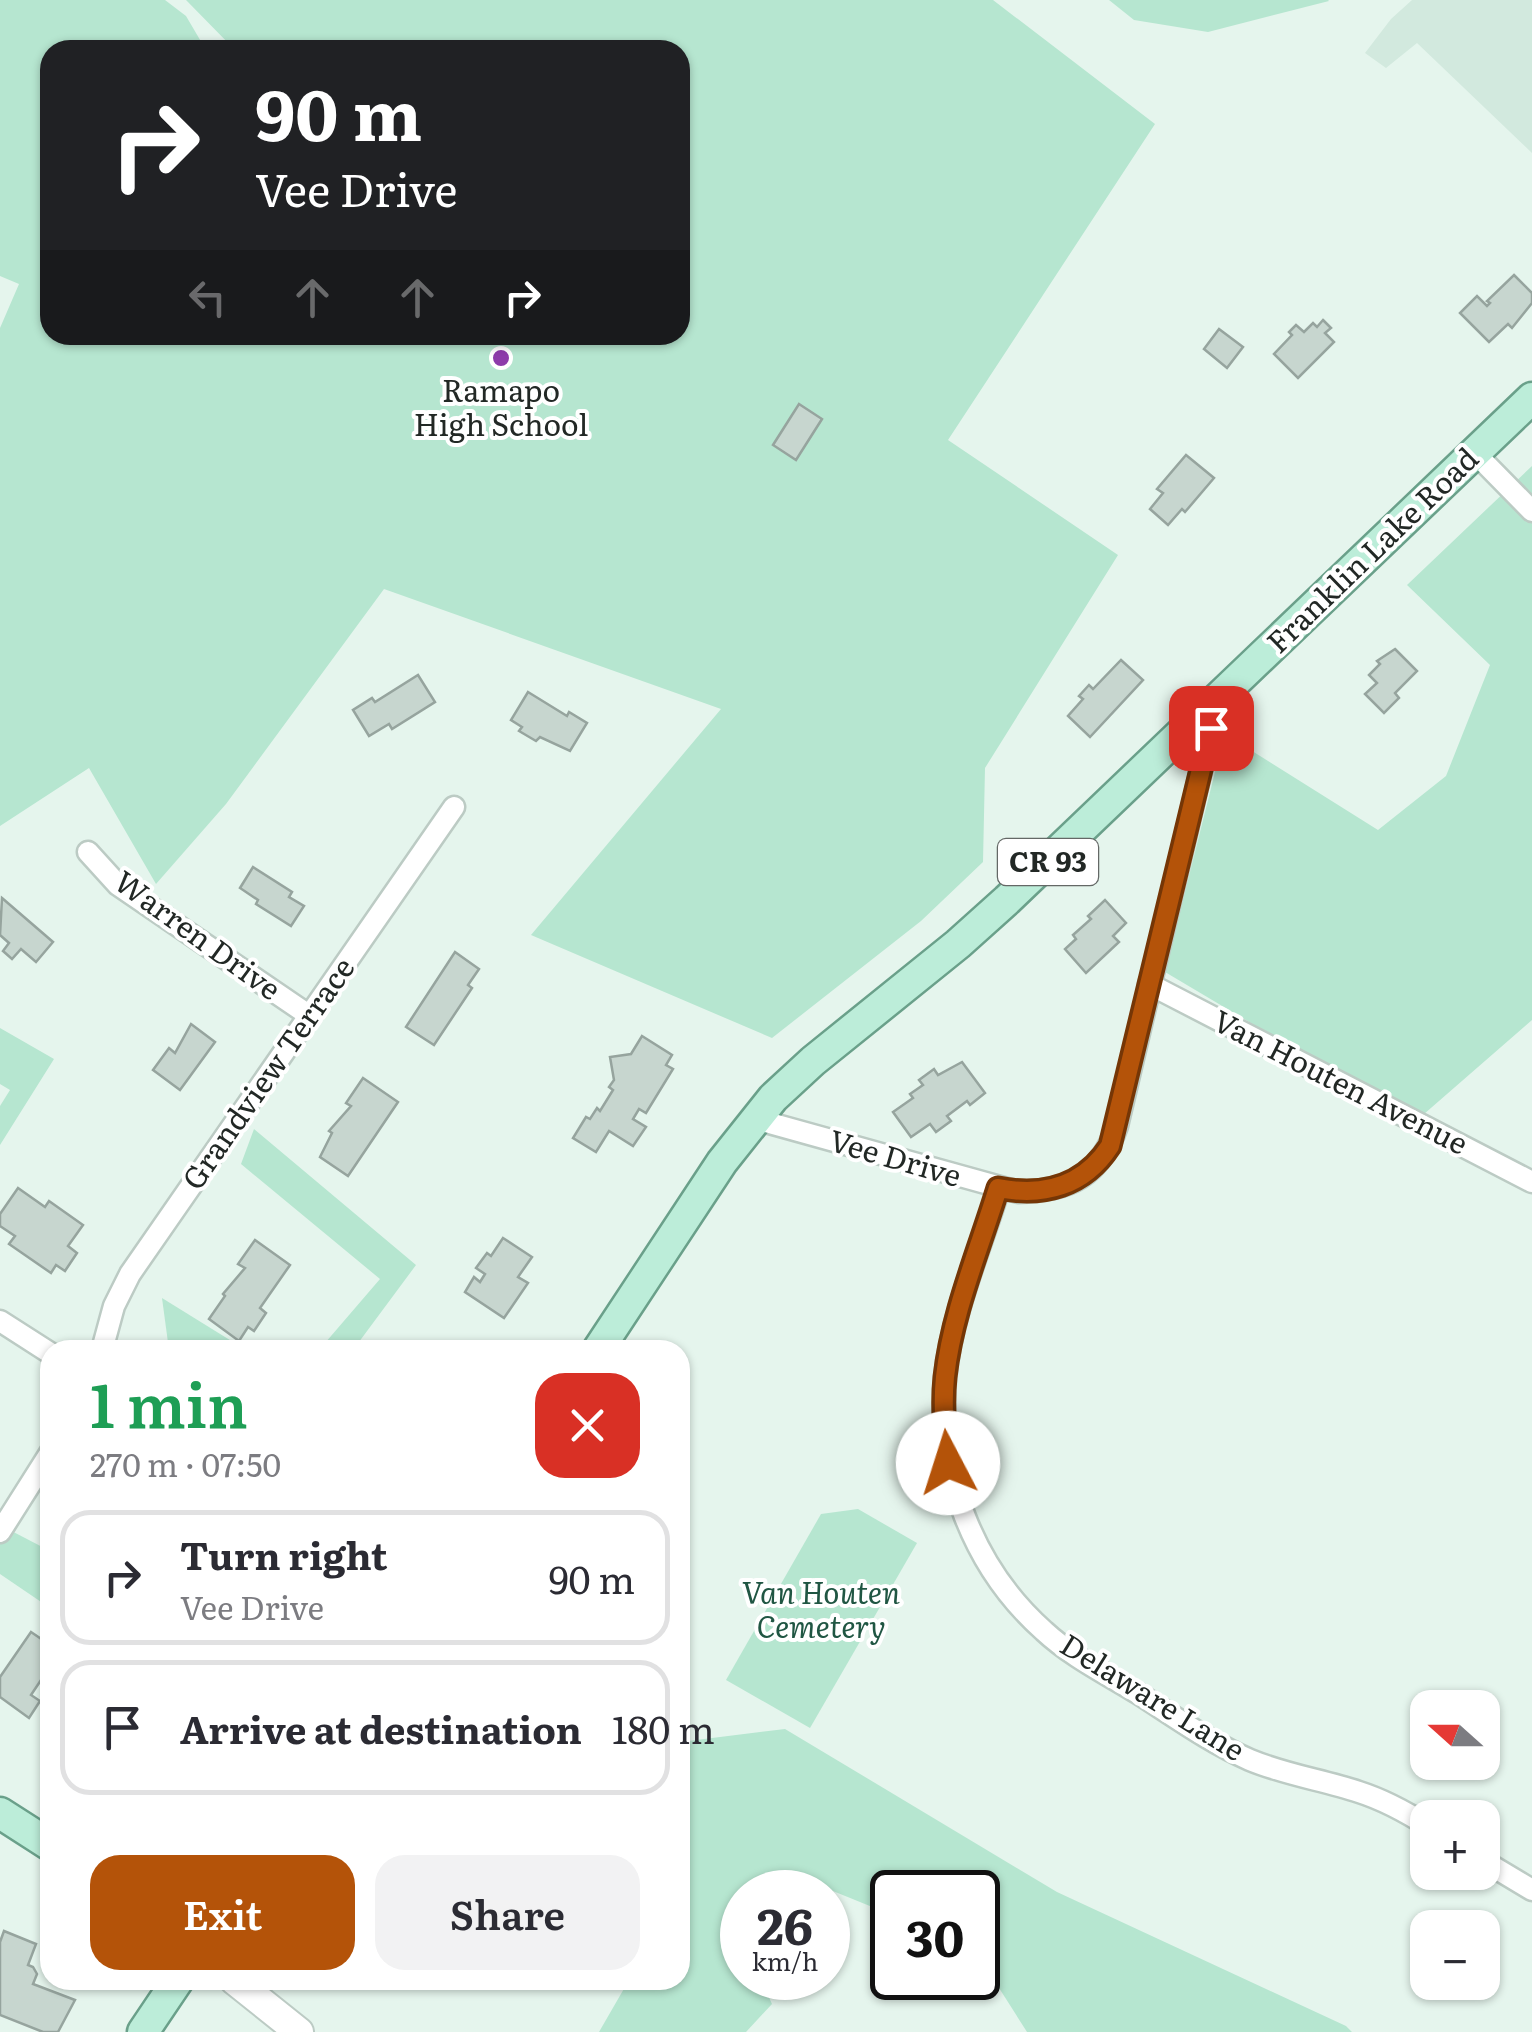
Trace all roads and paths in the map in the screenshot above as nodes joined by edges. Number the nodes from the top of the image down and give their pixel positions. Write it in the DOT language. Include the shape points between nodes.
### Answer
graph roads {
  1 [pos="1532,398"];
  2 [pos="1475,453"];
  3 [pos="1532,511"];
  4 [pos="1208,710"];
  5 [pos="454,808"];
  6 [pos="88,852"];
  7 [pos="1148,984"];
  8 [pos="310,1016"];
  9 [pos="755,1119"];
  10 [pos="1532,1182"];
  11 [pos="998,1188"];
  12 [pos="0,1321"];
  13 [pos="105,1340"];
  14 [pos="605,1340"];
  15 [pos="40,1347"];
  16 [pos="40,1469"];
  17 [pos="0,1532"];
  18 [pos="0,1813"];
  19 [pos="1410,1817"];
  20 [pos="40,1838"];
  21 [pos="1500,1871"];
  22 [pos="1532,1890"];
  23 [pos="171,1990"];
  24 [pos="246,1990"];
  25 [pos="143,2032"];
  26 [pos="298,2032"];
  1 -- 2 [label="main road, Franklin Lake Road / CR 93"];
  2 -- 3 [label="street"];
  2 -- 4 [label="main road, Franklin Lake Road / CR 93"];
  4 -- 7 [label="street, Vee Drive" via="1211,728"];
  4 -- 9 [label="main road, Franklin Lake Road / CR 93" via="994,912 813,1061"];
  5 -- 8 [label="street, Grandview Terrace"];
  6 -- 8 [label="street, Warren Drive" via="130,894"];
  7 -- 10 [label="street, Van Houten Avenue"];
  7 -- 11 [label="street, Vee Drive" via="1117,1126 1099,1162 1054,1188"];
  8 -- 13 [label="street, Grandview Terrace" via="130,1274"];
  9 -- 11 [label="street, Vee Drive"];
  9 -- 14 [label="main road, Franklin Lake Road / CR 93"];
  11 -- 19 [label="street, Delaware Lane" via="952,1340 944,1422 959,1504 994,1573 1044,1632 1215,1743 1290,1774 1365,1794"];
  12 -- 15 [label="street"];
  16 -- 17 [label="street"];
  18 -- 20 [label="main road"];
  21 -- 22 [label="street"];
  23 -- 25 [label="main road"];
  24 -- 26 [label="main road"];
}
